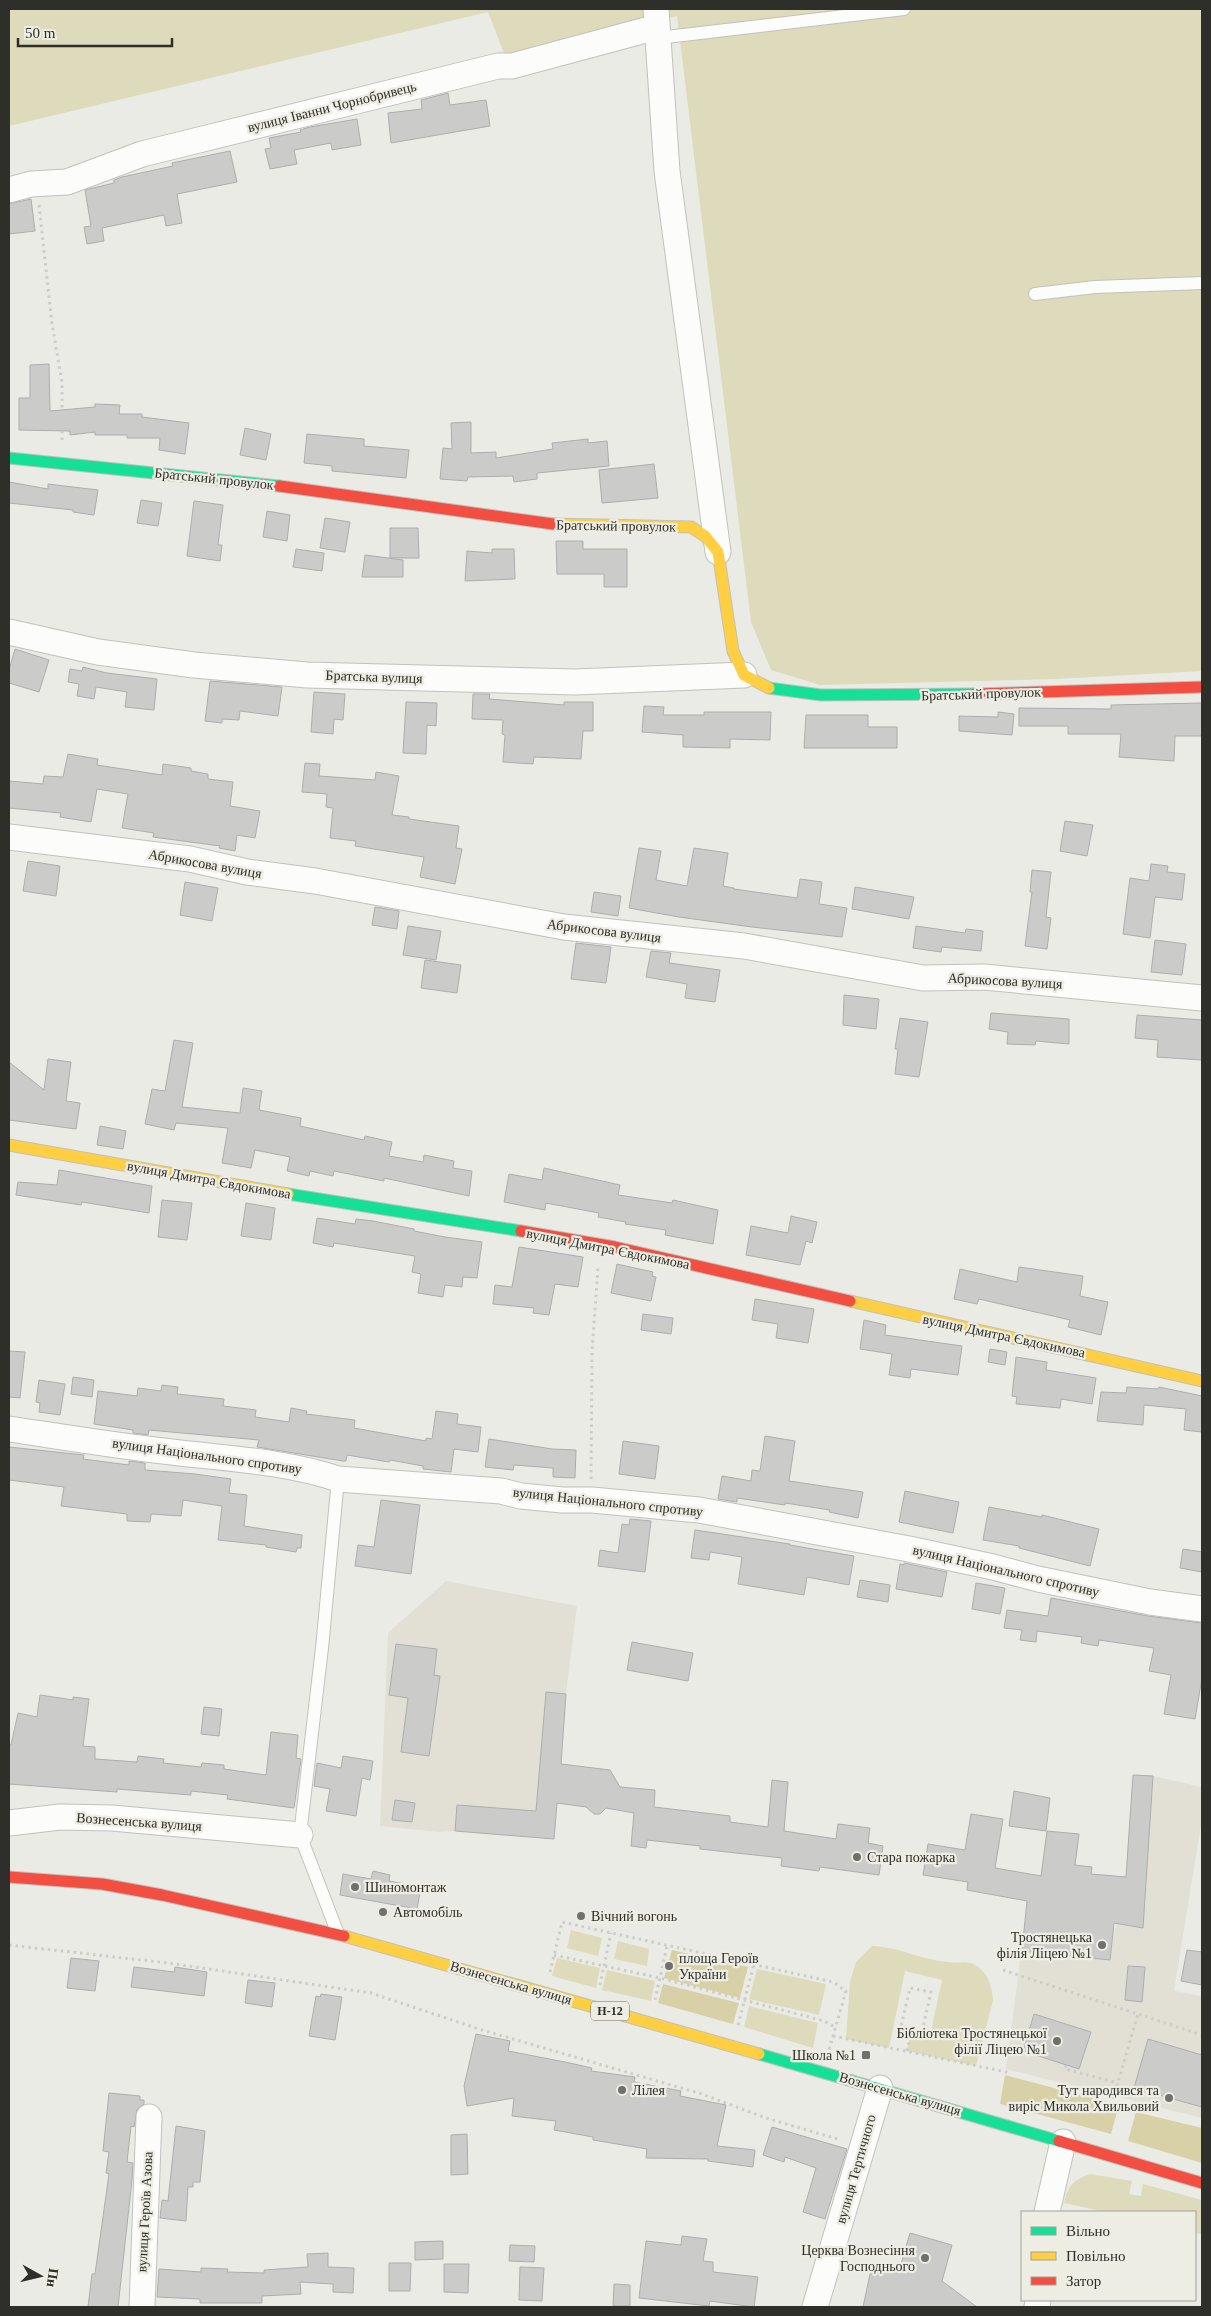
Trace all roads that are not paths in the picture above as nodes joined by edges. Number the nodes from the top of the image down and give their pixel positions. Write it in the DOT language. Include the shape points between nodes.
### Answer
graph roads {
  1 [pos="904,9"];
  2 [pos="657,25"];
  3 [pos="9,190"];
  4 [pos="1202,283"];
  5 [pos="1035,294"];
  6 [pos="9,458"];
  7 [pos="718,552"];
  8 [pos="9,632"];
  9 [pos="744,675"];
  10 [pos="1202,687"];
  11 [pos="9,837"];
  12 [pos="1202,998"];
  13 [pos="9,1145"];
  14 [pos="1202,1381"];
  15 [pos="9,1428"];
  16 [pos="338,1479"];
  17 [pos="1202,1609"];
  18 [pos="9,1823"];
  19 [pos="300,1835"];
  20 [pos="9,1877"];
  21 [pos="338,1934"];
  22 [pos="880,2088"];
  23 [pos="150,2117"];
  24 [pos="1063,2142"];
  25 [pos="1202,2183"];
  26 [pos="1047,2211"];
  27 [pos="142,2307"];
  28 [pos="815,2307"];
  1 -- 2 [label="lane"];
  2 -- 3 [label="street, вулиця Іванни Чорнобривець" via="512,66 498,66 142,154 67,182"];
  2 -- 7 [label="street" via="667,171"];
  4 -- 5 [label="lane" via="1095,287"];
  6 -- 7 [label="street, Братський провулок" via="329,492 549,524 691,527 705,536"];
  7 -- 9 [label="street" via="733,651"];
  8 -- 9 [label="street, Братська вулиця" via="98,652 307,675 575,682"];
  9 -- 10 [label="street, Братський провулок" via="772,690 821,695 918,696"];
  11 -- 12 [label="street, Абрикосова вулиця" via="190,859 247,872 315,881 564,927 744,946 923,978 984,977"];
  13 -- 14 [label="street, вулиця Дмитра Євдокимова" via="600,1244"];
  15 -- 16 [label="street, вулиця Національного спротиву" via="255,1461 312,1470"];
  16 -- 17 [label="street, вулиця Національного спротиву" via="699,1510 918,1551 1150,1602"];
  16 -- 19 [label="lane"];
  18 -- 19 [label="street, Вознесенська вулиця" via="60,1817 112,1818"];
  19 -- 21 [label="lane"];
  20 -- 21 [label="street, Вознесенська вулиця / Н-12" via="102,1884 162,1894"];
  21 -- 22 [label="street, Вознесенська вулиця / Н-12"];
  22 -- 24 [label="street, Вознесенська вулиця / Н-12"];
  22 -- 28 [label="street, вулиця Тертичного"];
  23 -- 27 [label="street, вулиця Героїв Азова"];
  24 -- 25 [label="street, Вознесенська вулиця / Н-12"];
  24 -- 26 [label="street"];
}
